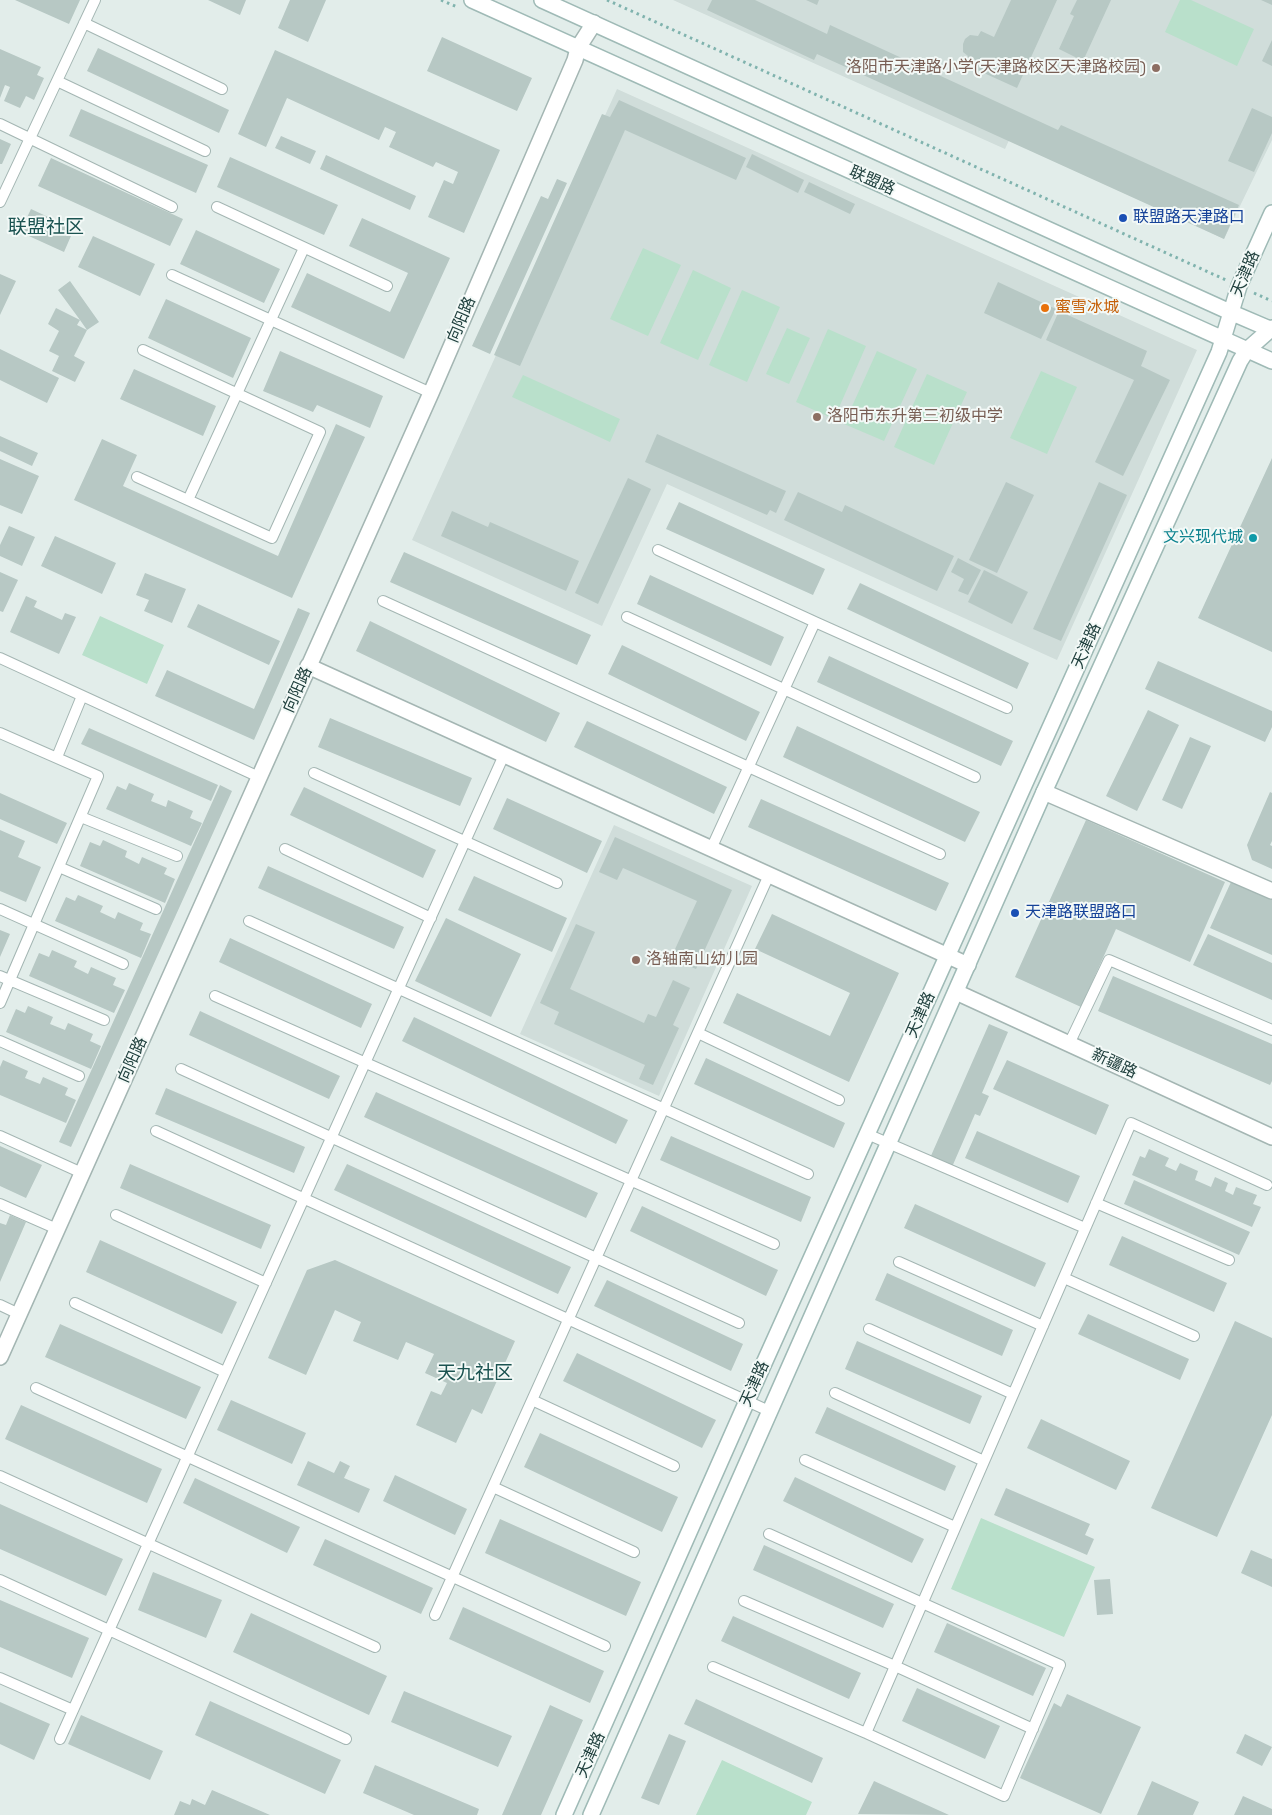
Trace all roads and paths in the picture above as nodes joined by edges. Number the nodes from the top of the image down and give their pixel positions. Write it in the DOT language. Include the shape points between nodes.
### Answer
graph roads {
  1 [pos="95,0"];
  2 [pos="472,0"];
  3 [pos="542,0"];
  4 [pos="607,0"];
  5 [pos="84,23"];
  6 [pos="594,23"];
  7 [pos="578,48"];
  8 [pos="57,81"];
  9 [pos="222,90"];
  10 [pos="0,124"];
  11 [pos="30,138"];
  12 [pos="205,151"];
  13 [pos="0,202"];
  14 [pos="172,207"];
  15 [pos="217,207"];
  16 [pos="1272,213"];
  17 [pos="304,248"];
  18 [pos="172,276"];
  19 [pos="387,286"];
  20 [pos="1239,286"];
  21 [pos="1272,301"];
  22 [pos="1230,312"];
  23 [pos="270,320"];
  24 [pos="1272,329"];
  25 [pos="1224,340"];
  26 [pos="143,350"];
  27 [pos="1247,350"];
  28 [pos="1272,361"];
  29 [pos="237,392"];
  30 [pos="431,393"];
  31 [pos="137,477"];
  32 [pos="188,500"];
  33 [pos="658,550"];
  34 [pos="383,601"];
  35 [pos="627,617"];
  36 [pos="815,622"];
  37 [pos="0,658"];
  38 [pos="308,666"];
  39 [pos="784,689"];
  40 [pos="82,696"];
  41 [pos="1007,708"];
  42 [pos="0,733"];
  43 [pos="504,755"];
  44 [pos="57,757"];
  45 [pos="748,767"];
  46 [pos="314,773"];
  47 [pos="259,777"];
  48 [pos="975,777"];
  49 [pos="1044,792"];
  50 [pos="80,817"];
  51 [pos="466,841"];
  52 [pos="285,849"];
  53 [pos="710,849"];
  54 [pos="940,854"];
  55 [pos="178,856"];
  56 [pos="59,867"];
  57 [pos="769,875"];
  58 [pos="557,883"];
  59 [pos="1272,891"];
  60 [pos="0,909"];
  61 [pos="156,909"];
  62 [pos="431,918"];
  63 [pos="249,921"];
  64 [pos="34,924"];
  65 [pos="947,956"];
  66 [pos="123,964"];
  67 [pos="968,965"];
  68 [pos="5,978"];
  69 [pos="399,989"];
  70 [pos="956,992"];
  71 [pos="215,996"];
  72 [pos="0,1003"];
  73 [pos="104,1020"];
  74 [pos="1272,1030"];
  75 [pos="698,1033"];
  76 [pos="0,1041"];
  77 [pos="1070,1044"];
  78 [pos="366,1063"];
  79 [pos="181,1069"];
  80 [pos="79,1076"];
  81 [pos="839,1100"];
  82 [pos="664,1109"];
  83 [pos="156,1131"];
  84 [pos="867,1134"];
  85 [pos="0,1136"];
  86 [pos="332,1137"];
  87 [pos="1272,1137"];
  88 [pos="888,1144"];
  89 [pos="82,1173"];
  90 [pos="808,1174"];
  91 [pos="631,1181"];
  92 [pos="1267,1185"];
  93 [pos="304,1198"];
  94 [pos="1096,1203"];
  95 [pos="0,1204"];
  96 [pos="116,1215"];
  97 [pos="1085,1228"];
  98 [pos="57,1230"];
  99 [pos="774,1244"];
  100 [pos="597,1258"];
  101 [pos="1229,1260"];
  102 [pos="899,1262"];
  103 [pos="1064,1278"];
  104 [pos="266,1283"];
  105 [pos="76,1303"];
  106 [pos="0,1305"];
  107 [pos="19,1314"];
  108 [pos="569,1319"];
  109 [pos="739,1323"];
  110 [pos="1043,1326"];
  111 [pos="869,1329"];
  112 [pos="1194,1336"];
  113 [pos="0,1357"];
  114 [pos="225,1372"];
  115 [pos="36,1388"];
  116 [pos="835,1393"];
  117 [pos="1013,1394"];
  118 [pos="532,1400"];
  119 [pos="747,1401"];
  120 [pos="769,1411"];
  121 [pos="187,1457"];
  122 [pos="805,1460"];
  123 [pos="984,1461"];
  124 [pos="674,1466"];
  125 [pos="0,1476"];
  126 [pos="493,1487"];
  127 [pos="955,1527"];
  128 [pos="769,1534"];
  129 [pos="148,1544"];
  130 [pos="634,1552"];
  131 [pos="453,1577"];
  132 [pos="0,1580"];
  133 [pos="744,1601"];
  134 [pos="922,1603"];
  135 [pos="435,1615"];
  136 [pos="109,1630"];
  137 [pos="605,1646"];
  138 [pos="375,1647"];
  139 [pos="895,1666"];
  140 [pos="713,1668"];
  141 [pos="0,1678"];
  142 [pos="73,1710"];
  143 [pos="1033,1729"];
  144 [pos="866,1733"];
  145 [pos="60,1739"];
  146 [pos="346,1739"];
  147 [pos="564,1815"];
  148 [pos="591,1815"];
  1 -- 5 [label="lane"];
  2 -- 7 [label="main road, 联盟路"];
  3 -- 6 [label="main road, 联盟路"];
  4 -- 20 [label="path"];
  5 -- 8 [label="lane"];
  5 -- 9 [label="lane"];
  6 -- 7 [label="main road, 向阳路"];
  6 -- 22 [label="main road, 联盟路"];
  7 -- 25 [label="main road, 联盟路"];
  7 -- 30 [label="main road, 向阳路"];
  8 -- 11 [label="lane"];
  8 -- 12 [label="lane"];
  10 -- 11 [label="lane"];
  11 -- 13 [label="lane"];
  11 -- 14 [label="lane"];
  15 -- 17 [label="lane"];
  16 -- 20 [label="main road, 天津路"];
  17 -- 19 [label="lane"];
  17 -- 23 [label="lane"];
  18 -- 23 [label="lane"];
  20 -- 21 [label="path"];
  20 -- 22 [label="main road, 天津路"];
  22 -- 24 [label="main road, 联盟路"];
  22 -- 25 [label="main road, 天津路"];
  23 -- 29 [label="lane"];
  23 -- 30 [label="lane"];
  24 -- 27 [label="main road, 天津路"];
  25 -- 27 [label="main road, 联盟路"];
  25 -- 65 [label="main road, 天津路"];
  26 -- 29 [label="lane"];
  27 -- 28 [label="main road, 联盟路"];
  27 -- 49 [label="main road, 天津路"];
  29 -- 32 [label="lane"];
  29 -- 32 [label="lane" via="320,432 272,538"];
  30 -- 38 [label="main road, 向阳路"];
  31 -- 32 [label="lane"];
  33 -- 36 [label="lane"];
  34 -- 45 [label="lane"];
  35 -- 39 [label="lane"];
  36 -- 39 [label="lane"];
  36 -- 41 [label="lane"];
  37 -- 40 [label="lane"];
  38 -- 43 [label="main road"];
  38 -- 47 [label="main road, 向阳路"];
  39 -- 45 [label="lane"];
  39 -- 48 [label="lane"];
  40 -- 44 [label="lane"];
  40 -- 47 [label="lane"];
  42 -- 44 [label="lane"];
  43 -- 51 [label="lane"];
  43 -- 53 [label="main road"];
  44 -- 50 [label="lane" via="98,776"];
  45 -- 53 [label="lane"];
  45 -- 54 [label="lane"];
  46 -- 51 [label="lane"];
  47 -- 89 [label="main road, 向阳路"];
  49 -- 59 [label="main road"];
  49 -- 67 [label="main road, 天津路"];
  50 -- 55 [label="lane"];
  50 -- 56 [label="lane"];
  51 -- 58 [label="lane"];
  51 -- 62 [label="lane"];
  52 -- 62 [label="lane"];
  53 -- 57 [label="main road"];
  56 -- 61 [label="lane"];
  56 -- 64 [label="lane"];
  57 -- 65 [label="main road"];
  57 -- 75 [label="lane"];
  60 -- 64 [label="lane"];
  62 -- 69 [label="lane"];
  63 -- 69 [label="lane"];
  64 -- 66 [label="lane"];
  64 -- 68 [label="lane"];
  65 -- 67 [label="main road"];
  65 -- 84 [label="main road, 天津路"];
  67 -- 70 [label="main road, 天津路"];
  68 -- 72 [label="lane"];
  68 -- 73 [label="lane"];
  69 -- 78 [label="lane"];
  69 -- 82 [label="lane"];
  70 -- 77 [label="main road, 新疆路"];
  70 -- 88 [label="main road, 天津路"];
  71 -- 78 [label="lane"];
  74 -- 77 [label="lane" via="1109,960"];
  75 -- 81 [label="lane"];
  75 -- 82 [label="lane"];
  76 -- 80 [label="lane"];
  77 -- 87 [label="main road, 新疆路"];
  78 -- 86 [label="lane"];
  78 -- 91 [label="lane"];
  79 -- 86 [label="lane"];
  82 -- 90 [label="lane"];
  82 -- 91 [label="lane"];
  83 -- 93 [label="lane"];
  84 -- 88 [label="lane"];
  84 -- 119 [label="main road, 天津路"];
  85 -- 89 [label="lane"];
  86 -- 93 [label="lane"];
  86 -- 100 [label="lane"];
  88 -- 97 [label="lane"];
  88 -- 120 [label="main road, 天津路"];
  89 -- 98 [label="main road, 向阳路"];
  91 -- 99 [label="lane"];
  91 -- 100 [label="lane"];
  92 -- 94 [label="lane" via="1132,1123"];
  93 -- 104 [label="lane"];
  93 -- 108 [label="lane"];
  94 -- 97 [label="lane"];
  94 -- 101 [label="lane"];
  95 -- 98 [label="lane"];
  96 -- 104 [label="lane"];
  97 -- 103 [label="lane"];
  98 -- 107 [label="main road, 向阳路"];
  100 -- 108 [label="lane"];
  100 -- 109 [label="lane"];
  102 -- 110 [label="lane"];
  103 -- 110 [label="lane"];
  103 -- 112 [label="lane"];
  104 -- 114 [label="lane"];
  105 -- 114 [label="lane"];
  106 -- 107 [label="lane"];
  107 -- 113 [label="main road, 向阳路"];
  108 -- 118 [label="lane"];
  108 -- 119 [label="lane"];
  110 -- 117 [label="lane"];
  111 -- 117 [label="lane"];
  114 -- 121 [label="lane"];
  115 -- 121 [label="lane"];
  116 -- 123 [label="lane"];
  117 -- 123 [label="lane"];
  118 -- 124 [label="lane"];
  118 -- 126 [label="lane"];
  119 -- 120 [label="lane"];
  119 -- 147 [label="main road, 天津路"];
  120 -- 148 [label="main road, 天津路"];
  121 -- 129 [label="lane"];
  121 -- 131 [label="lane"];
  122 -- 127 [label="lane"];
  123 -- 127 [label="lane"];
  125 -- 129 [label="lane"];
  126 -- 130 [label="lane"];
  126 -- 131 [label="lane"];
  127 -- 134 [label="lane"];
  128 -- 134 [label="lane"];
  129 -- 136 [label="lane"];
  129 -- 138 [label="lane"];
  131 -- 135 [label="lane"];
  131 -- 137 [label="lane"];
  132 -- 136 [label="lane"];
  133 -- 139 [label="lane"];
  134 -- 139 [label="lane"];
  134 -- 143 [label="lane" via="1060,1665"];
  136 -- 142 [label="lane"];
  136 -- 146 [label="lane"];
  139 -- 143 [label="lane"];
  139 -- 144 [label="lane"];
  140 -- 144 [label="lane"];
  141 -- 142 [label="lane"];
  142 -- 145 [label="lane"];
  143 -- 144 [label="lane" via="1004,1796"];
}
